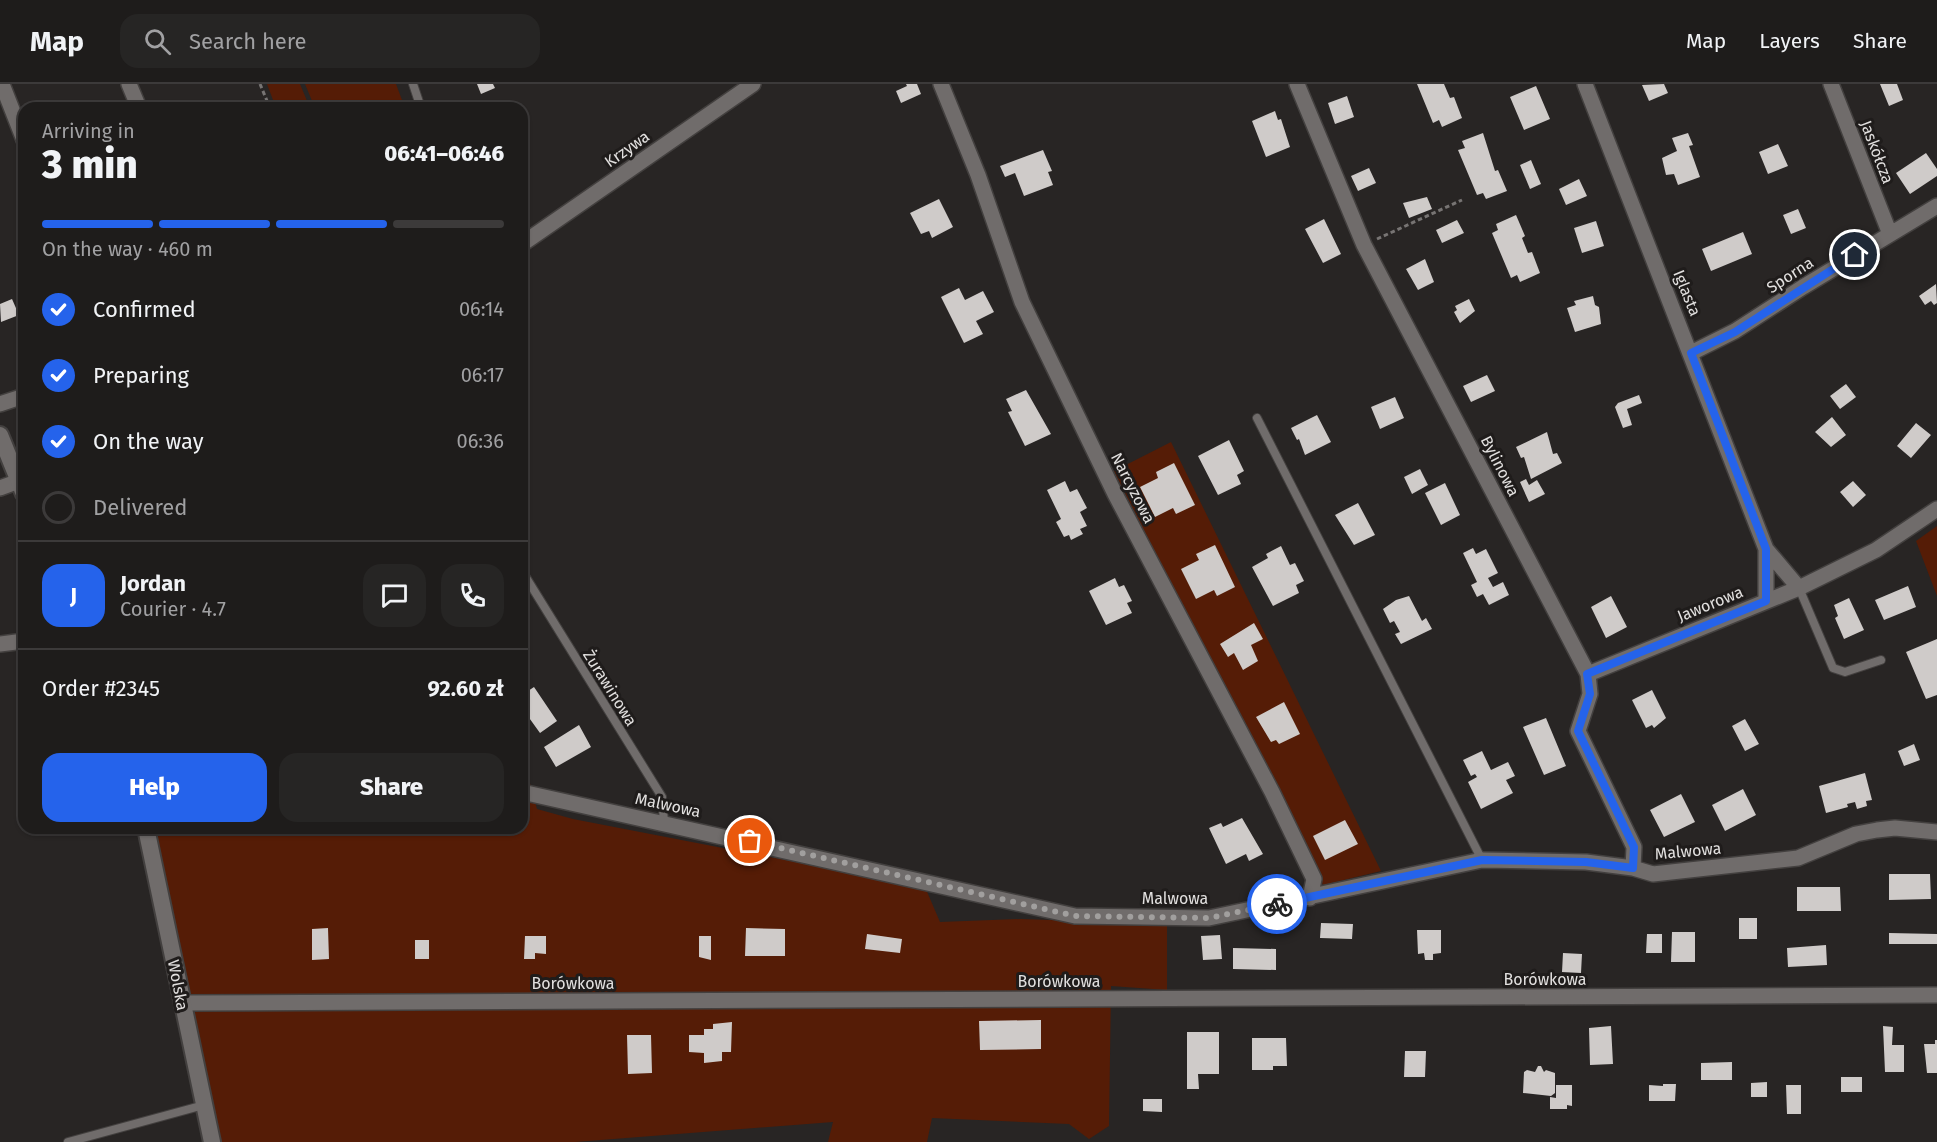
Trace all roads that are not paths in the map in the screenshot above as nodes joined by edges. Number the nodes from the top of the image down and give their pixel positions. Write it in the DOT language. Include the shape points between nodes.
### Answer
graph roads {
  1 [pos="2,84"];
  2 [pos="129,84"];
  3 [pos="413,84"];
  4 [pos="753,84"];
  5 [pos="941,84"];
  6 [pos="1297,84"];
  7 [pos="1585,84"];
  8 [pos="1831,84"];
  9 [pos="136,102"];
  10 [pos="419,102"];
  11 [pos="18,125"];
  12 [pos="1937,206"];
  13 [pos="1890,234"];
  14 [pos="528,240"];
  15 [pos="1691,353"];
  16 [pos="18,398"];
  17 [pos="0,404"];
  18 [pos="1257,418"];
  19 [pos="0,435"];
  20 [pos="18,480"];
  21 [pos="18,487"];
  22 [pos="0,488"];
  23 [pos="1937,509"];
  24 [pos="1766,549"];
  25 [pos="528,581"];
  26 [pos="1798,588"];
  27 [pos="1766,601"];
  28 [pos="18,642"];
  29 [pos="0,644"];
  30 [pos="1881,660"];
  31 [pos="1587,674"];
  32 [pos="528,793"];
  33 [pos="664,822"];
  34 [pos="1937,832"];
  35 [pos="147,834"];
  36 [pos="1482,860"];
  37 [pos="1633,868"];
  38 [pos="1310,898"];
  39 [pos="1937,995"];
  40 [pos="182,1002"];
  41 [pos="204,1105"];
  42 [pos="68,1142"];
  43 [pos="212,1142"];
  1 -- 11 [label="street"];
  2 -- 9 [label="street"];
  3 -- 10 [label="lane"];
  4 -- 14 [label="street, Krzywa"];
  5 -- 38 [label="street, Narcyzowa" via="1022,302 1115,494 1314,879"];
  6 -- 31 [label="street, Bylinowa" via="1364,245"];
  7 -- 15 [label="street, Iglasta"];
  8 -- 13 [label="street, Jaskółcza"];
  12 -- 13 [label="street, Sporna"];
  13 -- 15 [label="street, Sporna" via="1735,332"];
  15 -- 24 [label="street, Iglasta"];
  16 -- 17 [label="street"];
  18 -- 36 [label="lane"];
  19 -- 20 [label="street"];
  21 -- 22 [label="street"];
  23 -- 26 [label="street, Jaworowa" via="1876,550"];
  24 -- 26 [label="street, Iglasta"];
  24 -- 27 [label="street, Iglasta"];
  25 -- 33 [label="lane, Żurawinowa" via="662,797"];
  26 -- 27 [label="street, Jaworowa"];
  26 -- 30 [label="lane" via="1833,668 1845,672"];
  27 -- 31 [label="street, Jaworowa"];
  28 -- 29 [label="street"];
  31 -- 37 [label="street, Bylinowa" via="1590,694 1578,731 1634,847"];
  32 -- 33 [label="street, Malwowa"];
  33 -- 38 [label="street, Malwowa" via="1075,916 1209,918"];
  34 -- 37 [label="street, Malwowa" via="1877,830 1856,834 1798,858 1653,874"];
  35 -- 40 [label="street, Wolska"];
  36 -- 37 [label="street, Malwowa" via="1586,862"];
  36 -- 38 [label="street, Malwowa"];
  39 -- 40 [label="street, Borówkowa"];
  40 -- 41 [label="street, Wolska"];
  41 -- 42 [label="lane"];
  41 -- 43 [label="street, Wolska"];
}
